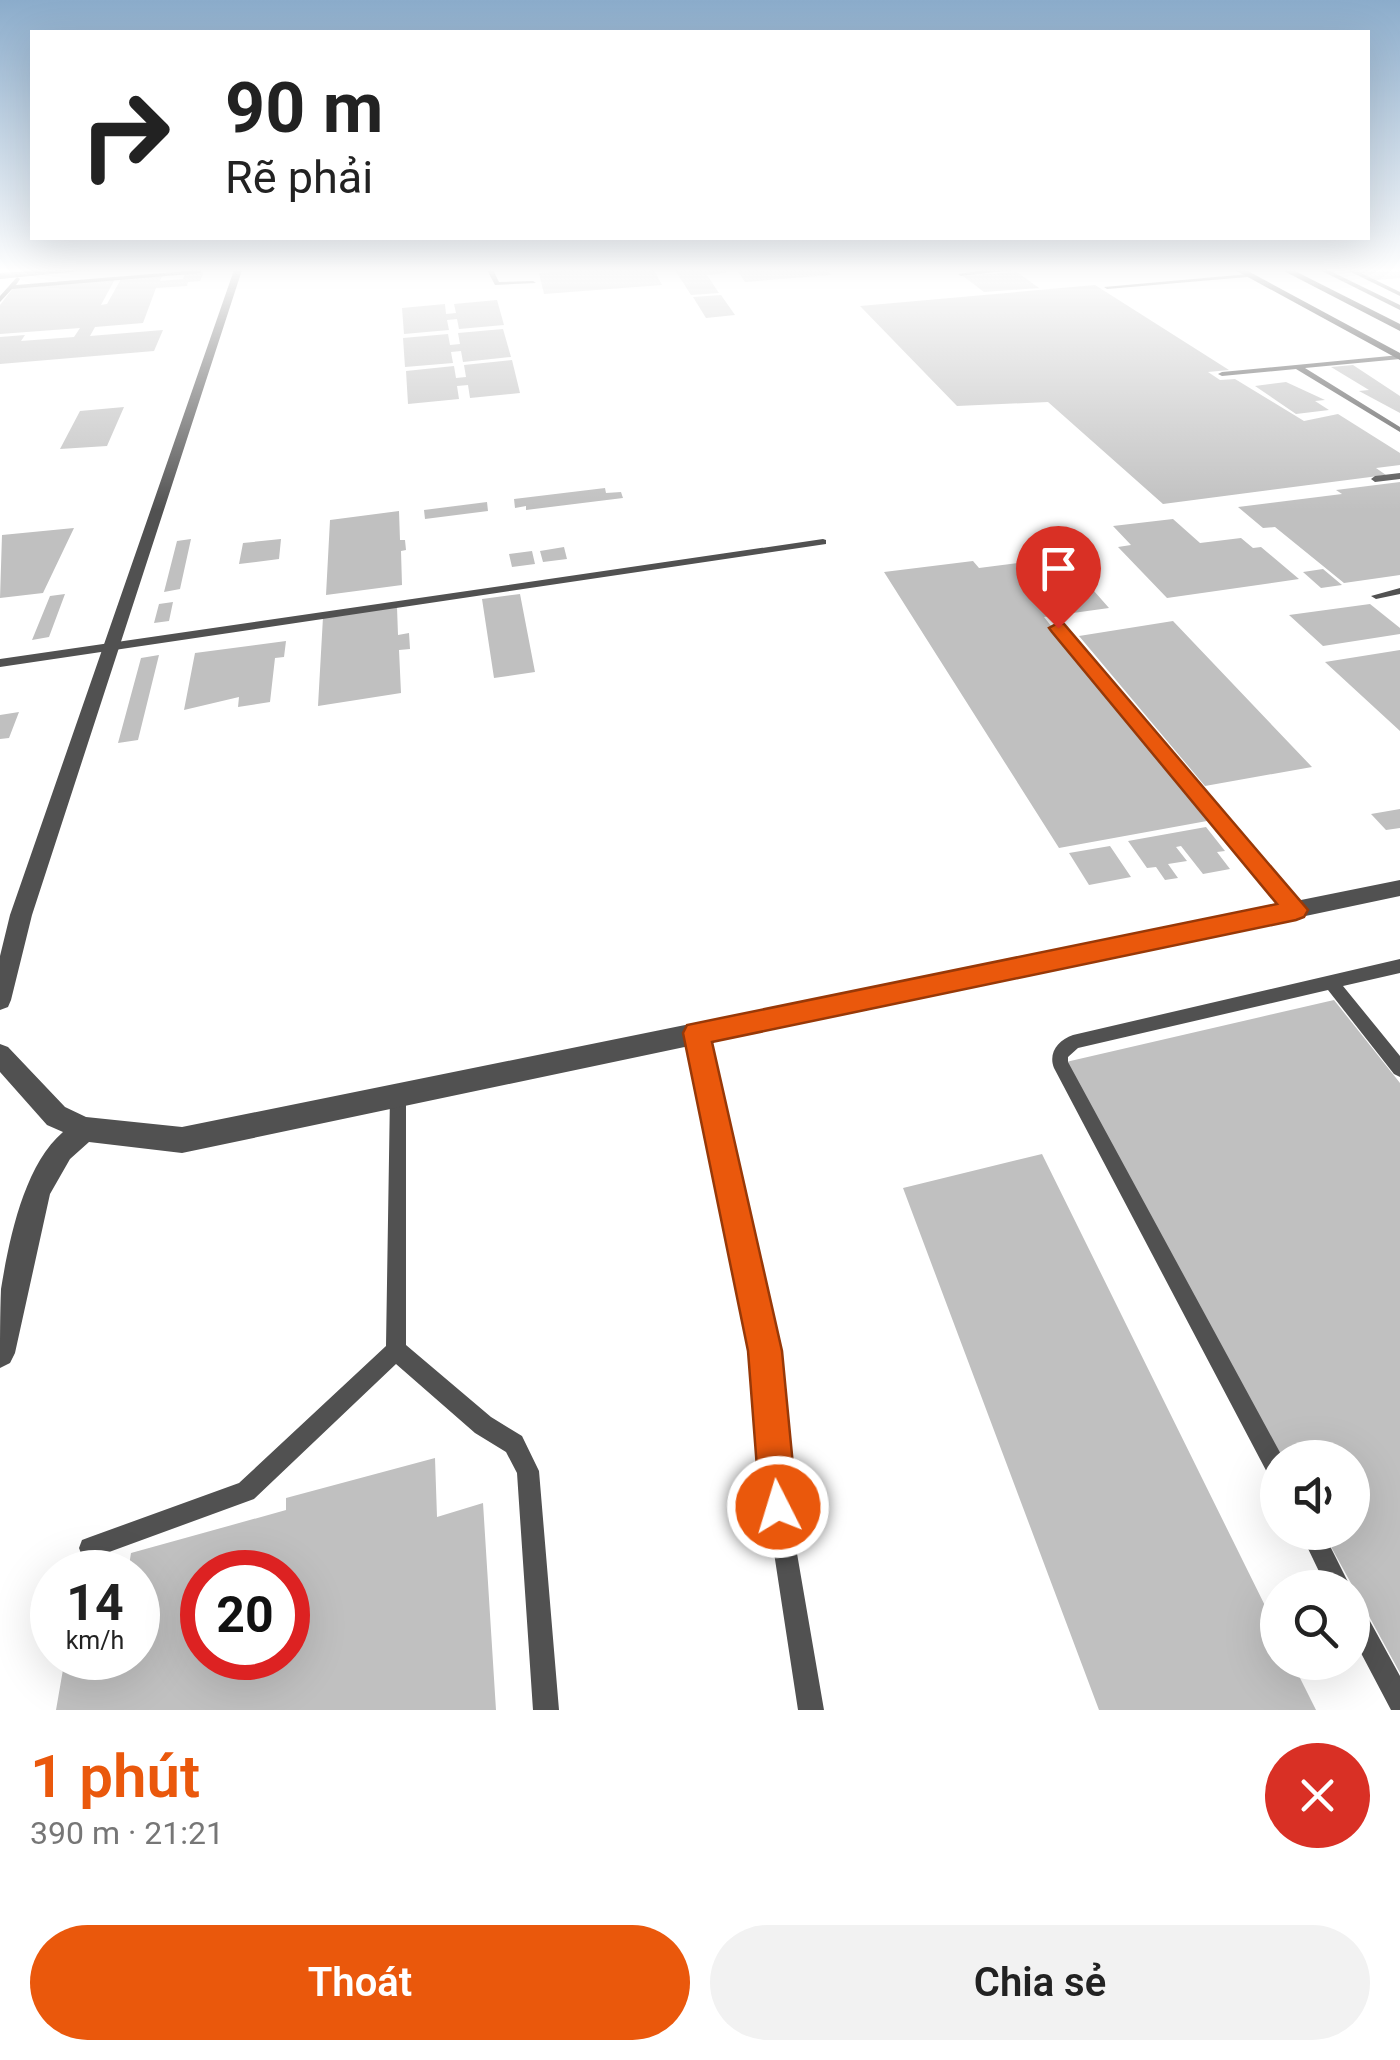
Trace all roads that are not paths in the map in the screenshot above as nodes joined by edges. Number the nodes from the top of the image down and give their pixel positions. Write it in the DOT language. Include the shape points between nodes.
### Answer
graph roads {
  1 [pos="212,350"];
  2 [pos="1400,357"];
  3 [pos="1298,367"];
  4 [pos="1222,374"];
  5 [pos="1400,430"];
  6 [pos="1400,476"];
  7 [pos="1375,479"];
  8 [pos="823,542"];
  9 [pos="1400,591"];
  10 [pos="1376,596"];
  11 [pos="1058,628"];
  12 [pos="114,646"];
  13 [pos="0,662"];
  14 [pos="1400,888"];
  15 [pos="1296,910"];
  16 [pos="1400,966"];
  17 [pos="1330,981"];
  18 [pos="0,1000"];
  19 [pos="697,1033"];
  20 [pos="0,1055"];
  21 [pos="1400,1069"];
  22 [pos="398,1096"];
  23 [pos="85,1129"];
  24 [pos="396,1350"];
  25 [pos="0,1353"];
  26 [pos="1262,1440"];
  27 [pos="90,1548"];
  28 [pos="1370,1645"];
  29 [pos="1400,1701"];
  30 [pos="546,1710"];
  31 [pos="811,1710"];
  1 -- 12 [label="street"];
  2 -- 3 [label="lane"];
  3 -- 4 [label="lane"];
  3 -- 5 [label="lane"];
  6 -- 7 [label="lane"];
  8 -- 12 [label="lane"];
  9 -- 10 [label="lane"];
  11 -- 15 [label="lane"];
  12 -- 13 [label="lane"];
  12 -- 18 [label="street" via="21,915"];
  14 -- 15 [label="street"];
  15 -- 19 [label="street"];
  16 -- 17 [label="lane"];
  17 -- 21 [label="lane"];
  17 -- 26 [label="lane" via="1072,1042 1060,1054"];
  19 -- 22 [label="street"];
  19 -- 31 [label="lane" via="765,1351 778,1507"];
  20 -- 23 [label="street" via="56,1116"];
  22 -- 23 [label="street" via="182,1140"];
  22 -- 24 [label="lane"];
  23 -- 25 [label="street" via="61,1150 38,1190"];
  24 -- 27 [label="lane" via="246,1490"];
  24 -- 30 [label="lane" via="514,1444 528,1470"];
  28 -- 29 [label="lane"];
}
